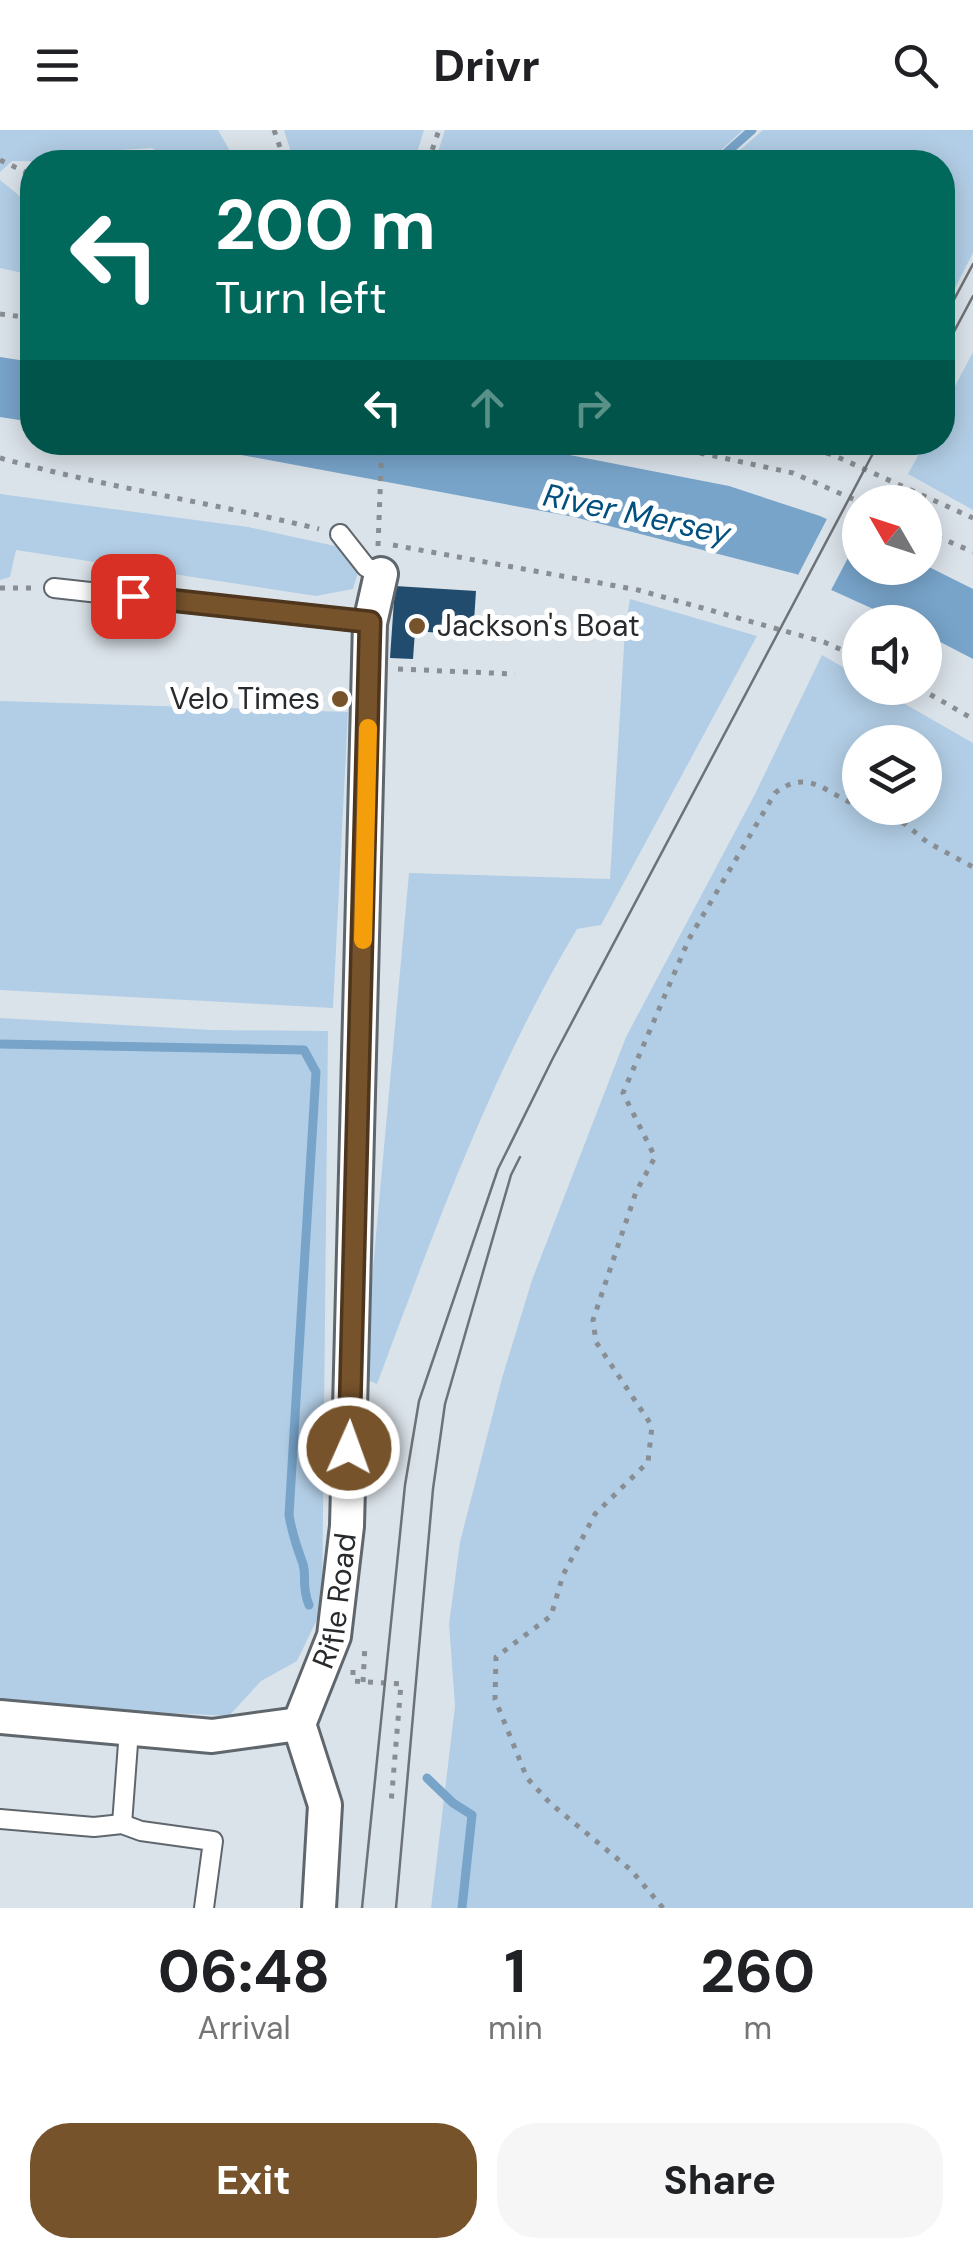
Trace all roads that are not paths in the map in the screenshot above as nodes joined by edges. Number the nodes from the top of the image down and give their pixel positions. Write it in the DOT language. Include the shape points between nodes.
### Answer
graph roads {
  1 [pos="340,534"];
  2 [pos="379,558"];
  3 [pos="54,588"];
  4 [pos="370,622"];
  5 [pos="0,1717"];
  6 [pos="299,1724"];
  7 [pos="129,1730"];
  8 [pos="0,1819"];
  9 [pos="122,1824"];
  10 [pos="204,1908"];
  11 [pos="319,1908"];
  1 -- 2 [label="lane" via="366,567"];
  2 -- 4 [label="street, Rifle Road"];
  3 -- 4 [label="lane"];
  4 -- 6 [label="street, Rifle Road" via="347,1526 334,1636"];
  5 -- 7 [label="street"];
  6 -- 7 [label="street" via="212,1736"];
  6 -- 11 [label="street" via="324,1805"];
  7 -- 9 [label="lane"];
  8 -- 9 [label="lane"];
  9 -- 10 [label="lane" via="213,1840"];
}
